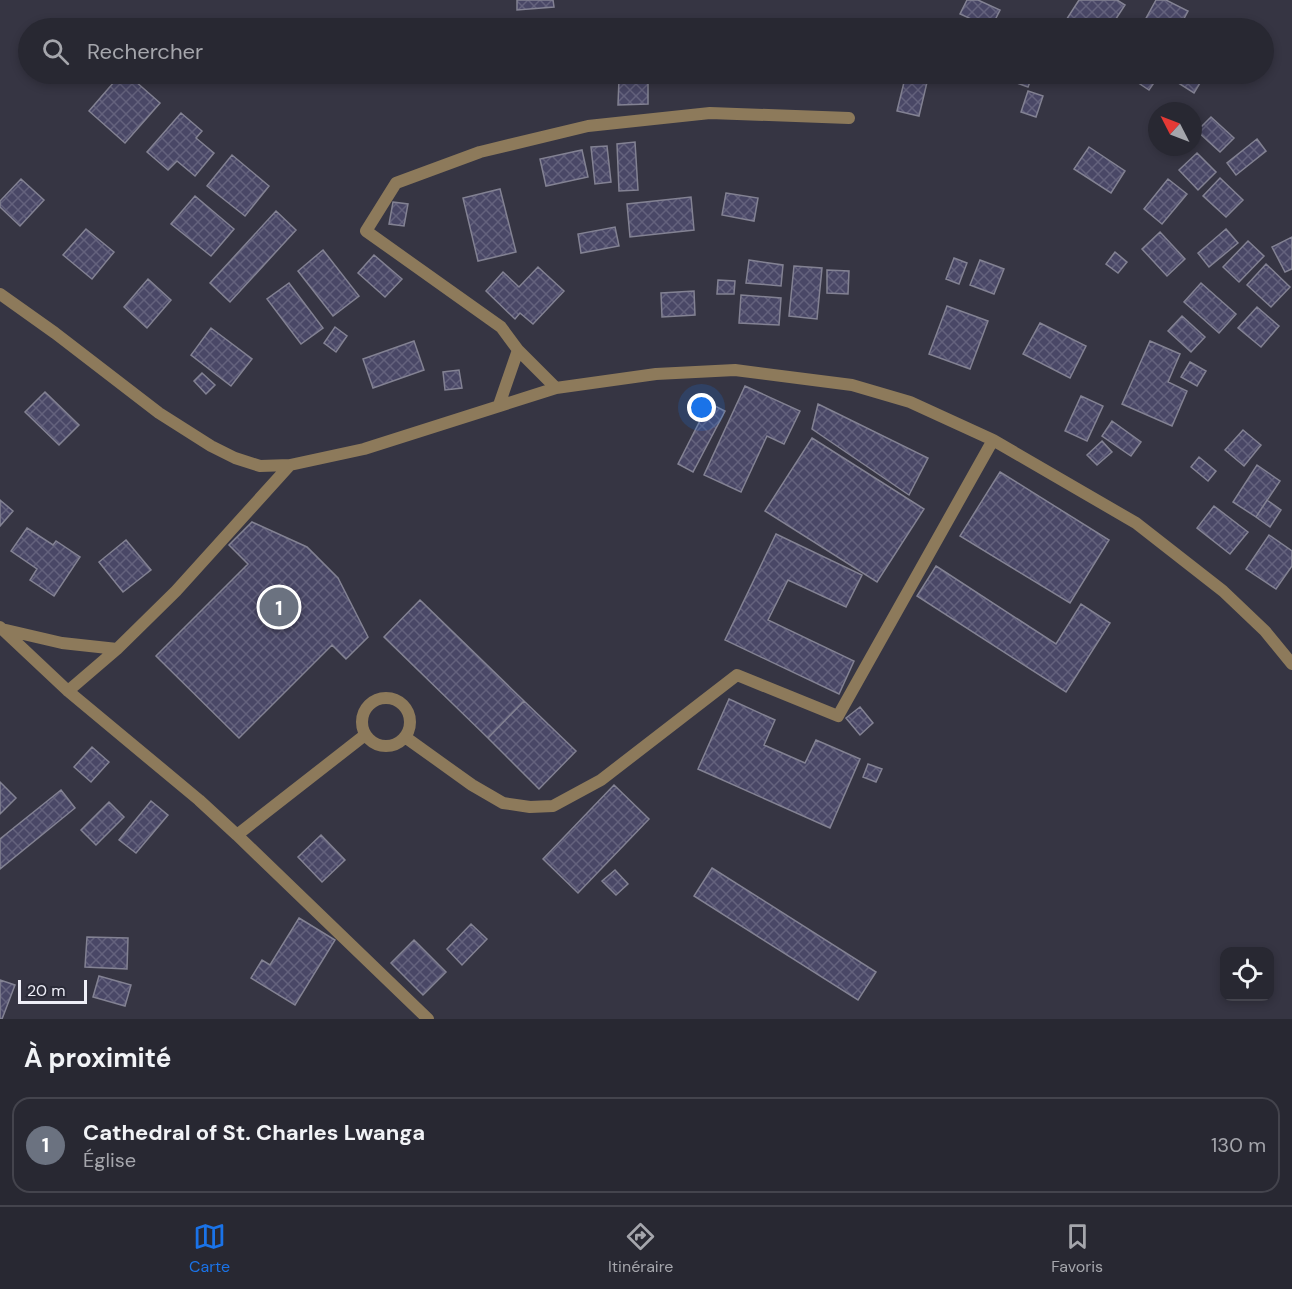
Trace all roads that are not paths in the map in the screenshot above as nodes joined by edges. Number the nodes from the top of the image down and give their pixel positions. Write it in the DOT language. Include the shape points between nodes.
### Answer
graph roads {
  1 [pos="849,118"];
  2 [pos="0,294"];
  3 [pos="518,350"];
  4 [pos="556,388"];
  5 [pos="499,405"];
  6 [pos="993,440"];
  7 [pos="290,465"];
  8 [pos="1,628"];
  9 [pos="117,649"];
  10 [pos="1292,664"];
  11 [pos="68,691"];
  12 [pos="365,735"];
  13 [pos="405,737"];
  14 [pos="237,835"];
  15 [pos="428,1019"];
  1 -- 3 [label="street" via="710,113 588,126 480,153 396,183 366,231 501,327"];
  2 -- 7 [label="street" via="159,413 212,446 260,466"];
  3 -- 4 [label="street"];
  3 -- 5 [label="street"];
  4 -- 5 [label="street"];
  4 -- 6 [label="street" via="656,374 723,371 797,378 852,385 910,402"];
  5 -- 7 [label="street" via="364,449"];
  6 -- 10 [label="street" via="1136,523 1223,591 1265,631"];
  6 -- 13 [label="street" via="838,716 737,675 601,780 553,806 503,803"];
  7 -- 9 [label="street" via="176,591"];
  8 -- 9 [label="street" via="45,640"];
  8 -- 11 [label="street"];
  9 -- 11 [label="street"];
  11 -- 14 [label="street"];
  12 -- 13 [label="street" via="371,742 389,747"];
  12 -- 13 [label="street" via="362,716 373,701 382,698 392,699 407,710 410,719"];
  12 -- 14 [label="street"];
  14 -- 15 [label="street"];
}
